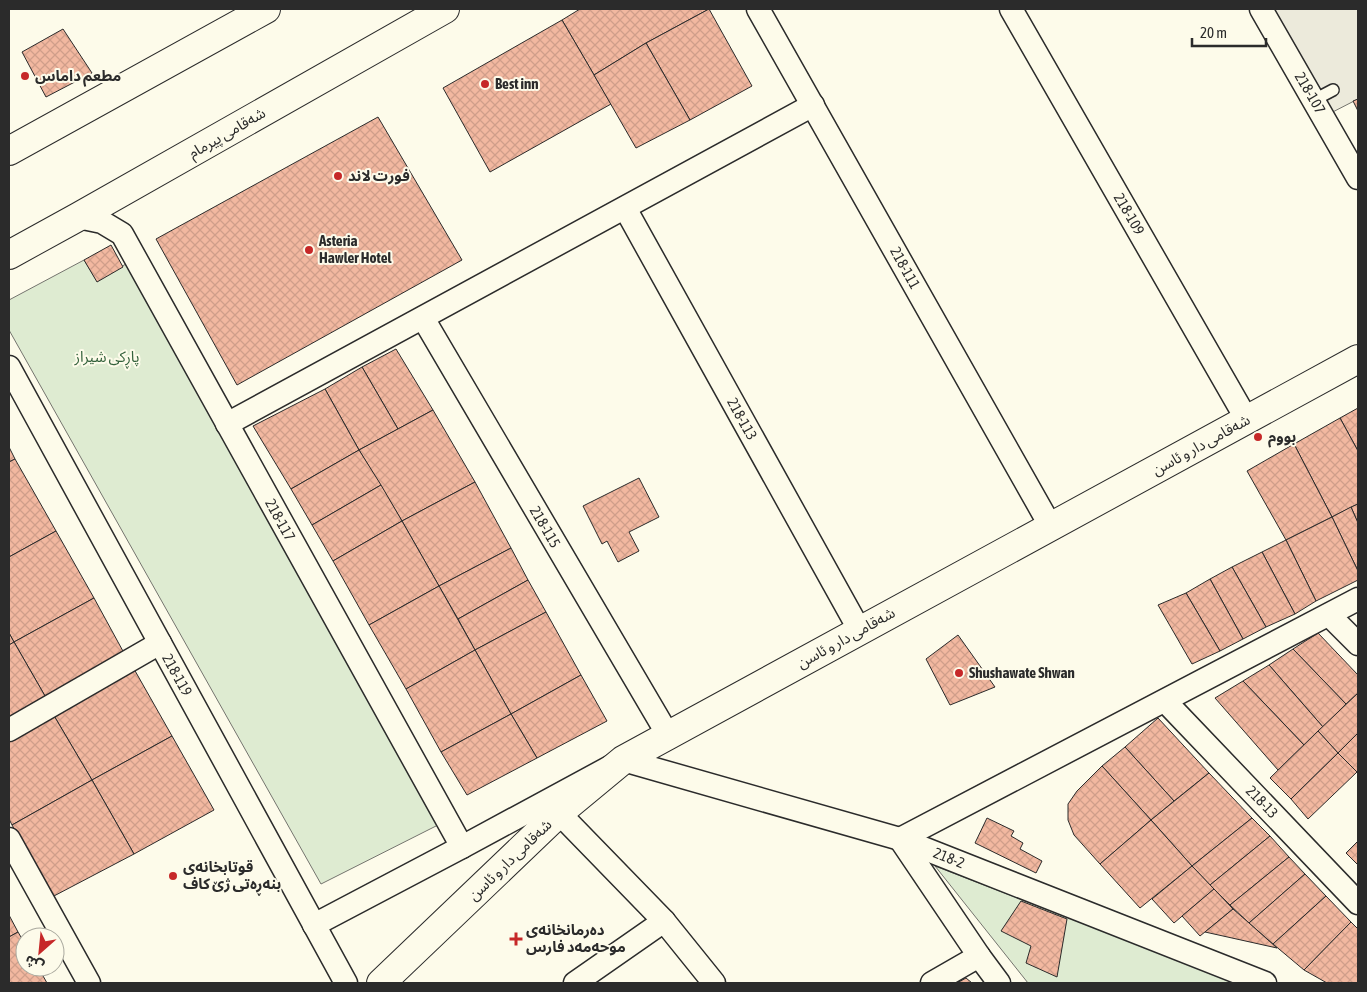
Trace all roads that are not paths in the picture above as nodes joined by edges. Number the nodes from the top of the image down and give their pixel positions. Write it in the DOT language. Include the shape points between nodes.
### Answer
graph roads {
  1 [pos="266,9"];
  2 [pos="445,9"];
  3 [pos="758,9"];
  4 [pos="1011,9"];
  5 [pos="1261,9"];
  6 [pos="813,105"];
  7 [pos="9,151"];
  8 [pos="1358,178"];
  9 [pos="625,208"];
  10 [pos="78,217"];
  11 [pos="9,255"];
  12 [pos="423,318"];
  13 [pos="1358,360"];
  14 [pos="9,367"];
  15 [pos="1247,420"];
  16 [pos="228,424"];
  17 [pos="1051,527"];
  18 [pos="1358,599"];
  19 [pos="1329,615"];
  20 [pos="860,631"];
  21 [pos="160,643"];
  22 [pos="1358,644"];
  23 [pos="1165,701"];
  24 [pos="9,730"];
  25 [pos="668,735"];
  26 [pos="623,760"];
  27 [pos="559,812"];
  28 [pos="900,838"];
  29 [pos="9,839"];
  30 [pos="462,847"];
  31 [pos="1358,904"];
  32 [pos="664,921"];
  33 [pos="314,925"];
  34 [pos="978,956"];
  35 [pos="90,983"];
  36 [pos="346,983"];
  37 [pos="381,983"];
  38 [pos="575,983"];
  39 [pos="714,983"];
  40 [pos="932,983"];
  41 [pos="999,983"];
  42 [pos="1265,983"];
  1 -- 7 [label="main road"];
  2 -- 10 [label="main road, شەقامی پیرمام"];
  3 -- 6 [label="street, 218-111"];
  4 -- 15 [label="street, 218-109"];
  5 -- 8 [label="street, 218-107" via="1323,95"];
  6 -- 9 [label="street"];
  6 -- 17 [label="street, 218-111"];
  9 -- 12 [label="street"];
  9 -- 20 [label="street, 218-113"];
  10 -- 11 [label="main road, شەقامی پیرمام"];
  10 -- 16 [label="street, 218-117" via="102,222 122,234"];
  12 -- 16 [label="street"];
  12 -- 25 [label="street, 218-115"];
  13 -- 15 [label="main road, شەقامی دار و ئاسن"];
  14 -- 21 [label="street, 218-119"];
  15 -- 17 [label="main road, شەقامی دار و ئاسن"];
  16 -- 30 [label="street, 218-117"];
  17 -- 20 [label="main road, شەقامی دار و ئاسن"];
  18 -- 19 [label="street"];
  19 -- 22 [label="street"];
  19 -- 23 [label="street"];
  20 -- 25 [label="main road, شەقامی دار و ئاسن"];
  21 -- 24 [label="street"];
  21 -- 33 [label="street, 218-119"];
  23 -- 28 [label="street"];
  23 -- 31 [label="street, 218-13"];
  25 -- 26 [label="main road, شەقامی دار و ئاسن"];
  26 -- 27 [label="main road, شەقامی دار و ئاسن"];
  26 -- 28 [label="street, 218-2"];
  26 -- 30 [label="street"];
  27 -- 32 [label="street"];
  27 -- 37 [label="main road, شەقامی دار و ئاسن"];
  28 -- 34 [label="street"];
  28 -- 42 [label="street, 218-2"];
  29 -- 35 [label="street"];
  30 -- 33 [label="street"];
  32 -- 38 [label="street"];
  32 -- 39 [label="street"];
  33 -- 36 [label="street, 218-119"];
  34 -- 40 [label="street"];
  34 -- 41 [label="street"];
}
